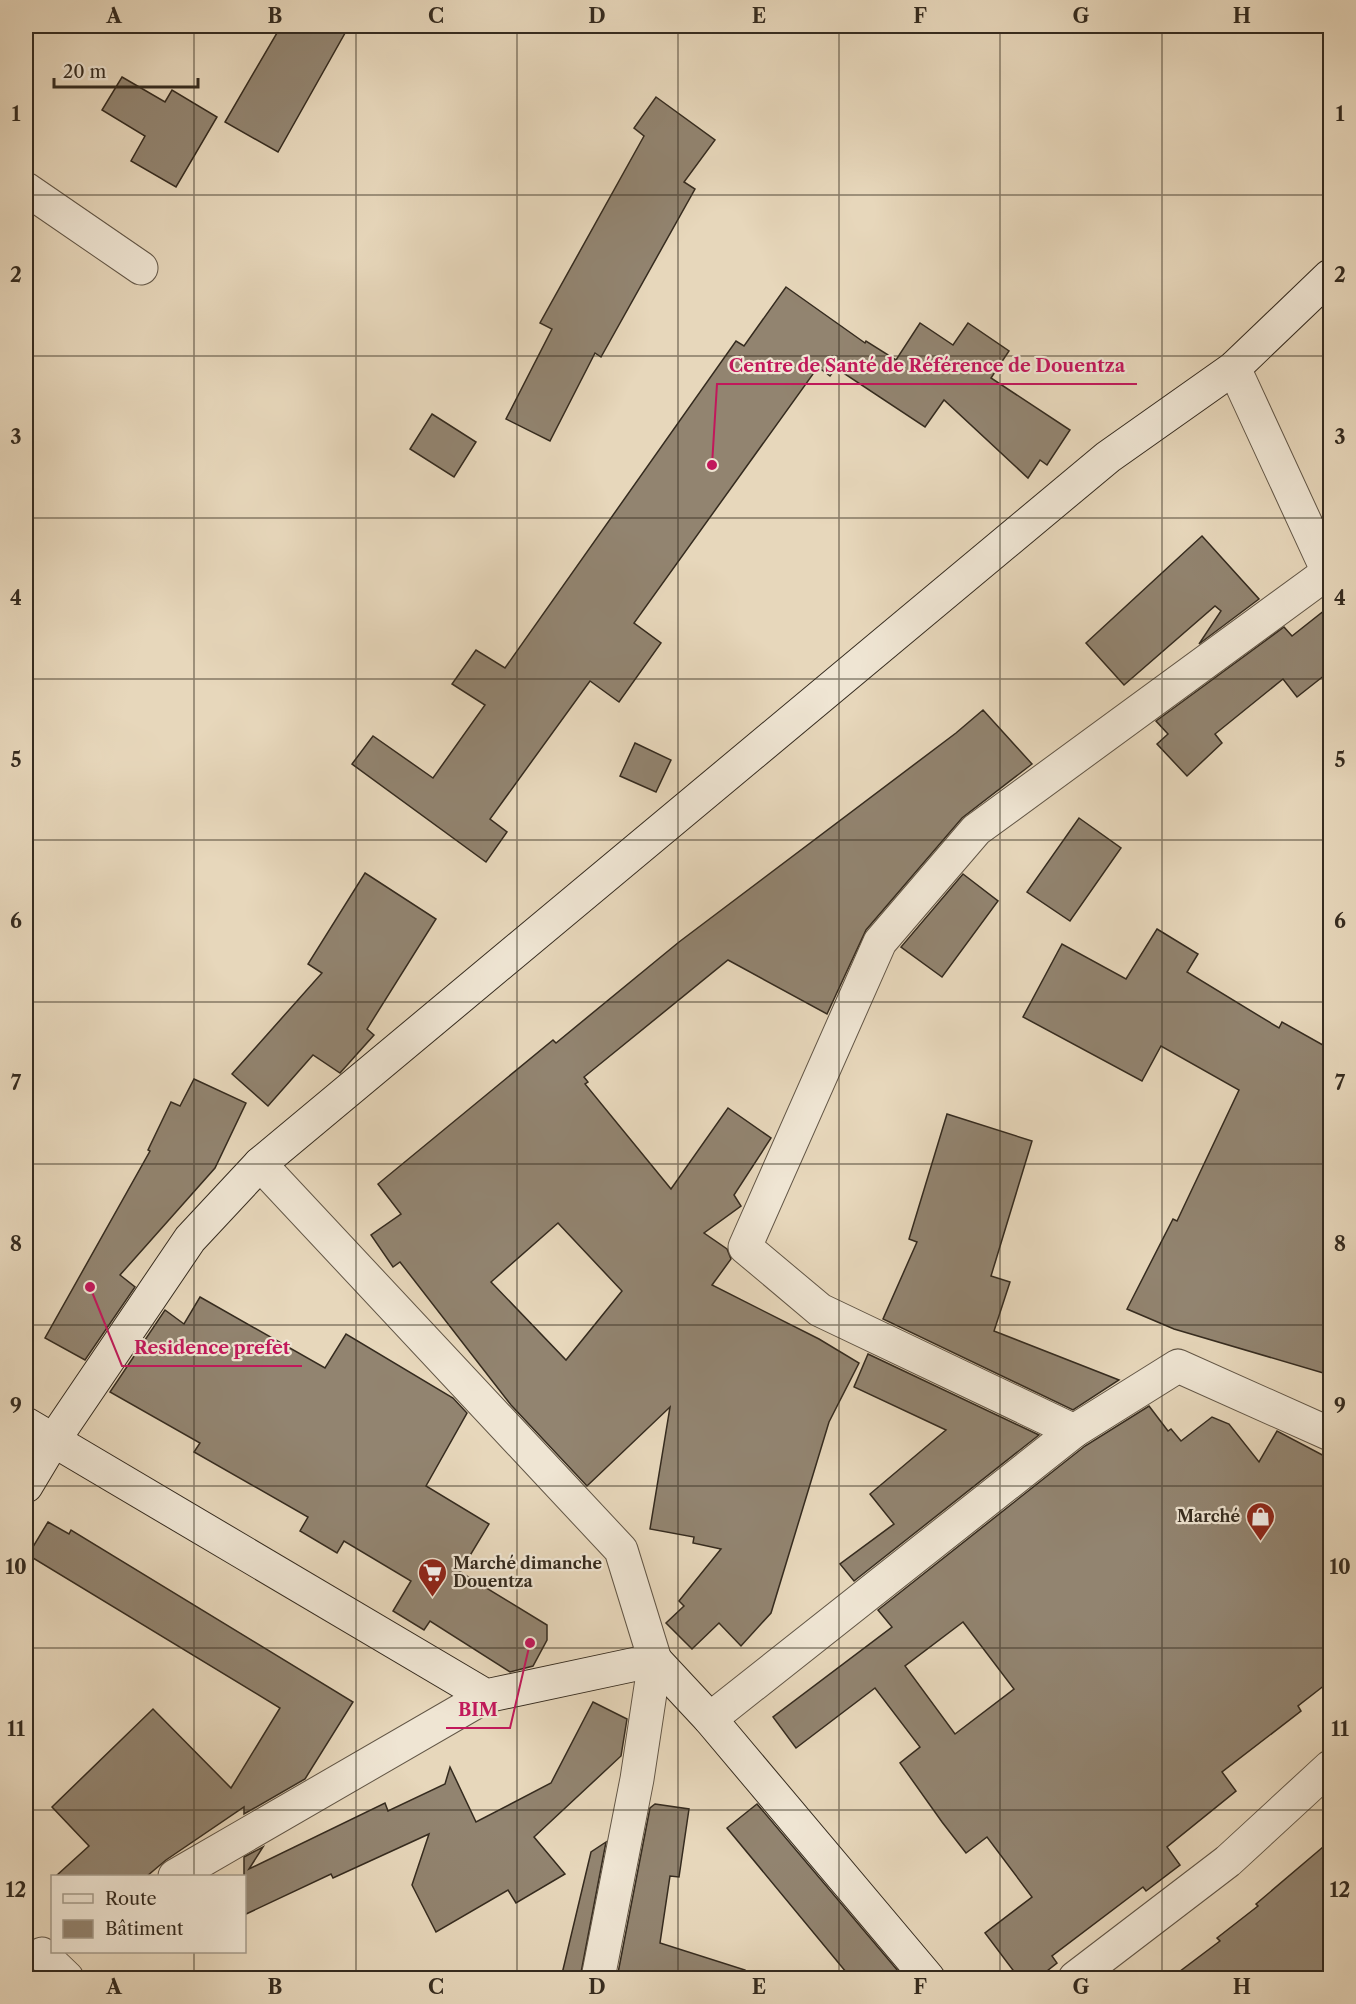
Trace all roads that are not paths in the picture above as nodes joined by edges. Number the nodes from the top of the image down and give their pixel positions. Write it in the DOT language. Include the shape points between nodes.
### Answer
graph roads {
  1 [pos="26,189"];
  2 [pos="141,268"];
  3 [pos="1330,276"];
  4 [pos="1234,368"];
  5 [pos="1329,574"];
  6 [pos="261,1164"];
  7 [pos="26,1424"];
  8 [pos="1074,1431"];
  9 [pos="1330,1434"];
  10 [pos="53,1441"];
  11 [pos="26,1486"];
  12 [pos="655,1660"];
  13 [pos="486,1696"];
  14 [pos="710,1719"];
  15 [pos="1330,1767"];
  16 [pos="177,1875"];
  17 [pos="40,1953"];
  18 [pos="67,1978"];
  19 [pos="598,1978"];
  20 [pos="928,1978"];
  21 [pos="1075,1978"];
  1 -- 2 [label="street"];
  3 -- 4 [label="street"];
  4 -- 5 [label="street"];
  4 -- 6 [label="street" via="1108,457"];
  5 -- 8 [label="street" via="976,830 880,942 745,1247 820,1310"];
  6 -- 10 [label="street" via="190,1239"];
  6 -- 12 [label="street" via="621,1550"];
  7 -- 10 [label="street"];
  8 -- 9 [label="street" via="1178,1366"];
  8 -- 14 [label="street"];
  10 -- 11 [label="street"];
  10 -- 13 [label="street"];
  12 -- 13 [label="street"];
  12 -- 14 [label="street"];
  12 -- 19 [label="street" via="637,1779"];
  13 -- 16 [label="street"];
  14 -- 20 [label="street"];
  15 -- 21 [label="street" via="1228,1861"];
  17 -- 18 [label="street"];
}
